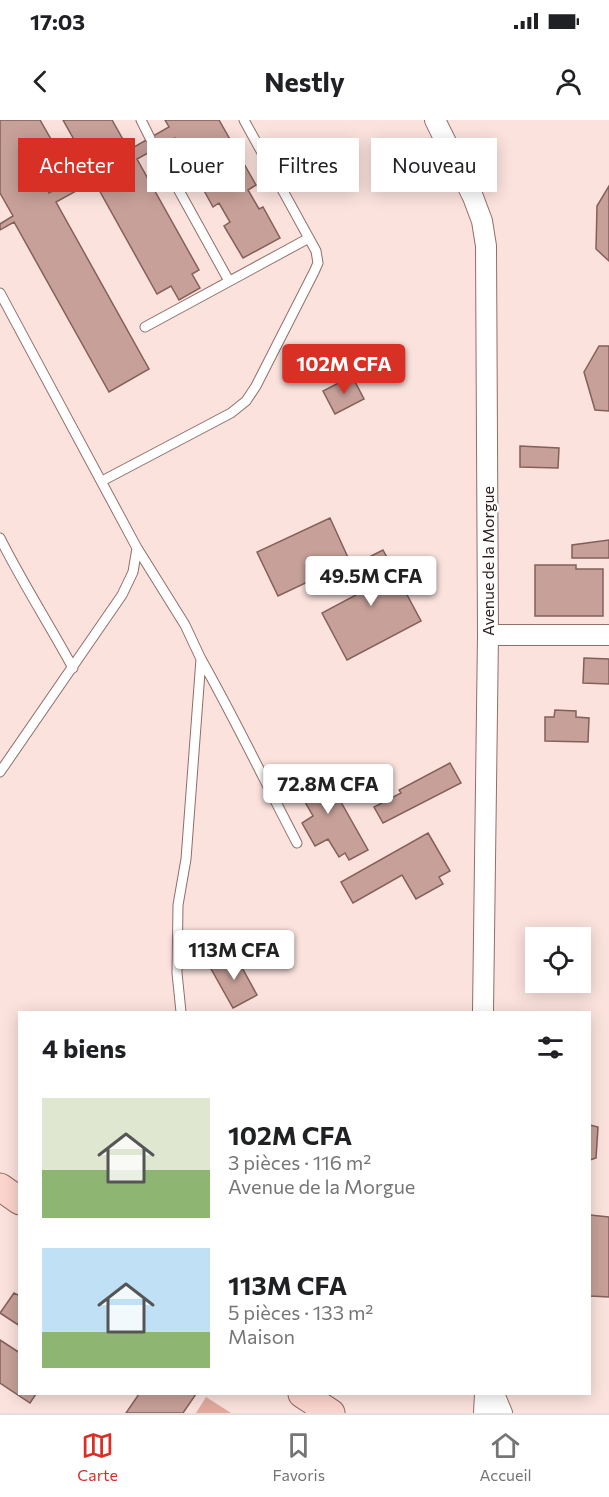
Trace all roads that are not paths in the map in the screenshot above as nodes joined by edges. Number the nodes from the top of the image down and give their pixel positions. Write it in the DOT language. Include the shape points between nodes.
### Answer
graph roads {
  1 [pos="141,120"];
  2 [pos="244,120"];
  3 [pos="440,121"];
  4 [pos="150,138"];
  5 [pos="180,192"];
  6 [pos="309,238"];
  7 [pos="229,281"];
  8 [pos="0,293"];
  9 [pos="4,309"];
  10 [pos="145,327"];
  11 [pos="102,481"];
  12 [pos="0,537"];
  13 [pos="137,548"];
  14 [pos="488,635"];
  15 [pos="609,635"];
  16 [pos="201,659"];
  17 [pos="73,668"];
  18 [pos="0,772"];
  19 [pos="297,843"];
  20 [pos="181,1011"];
  21 [pos="483,1011"];
  22 [pos="0,1187"];
  23 [pos="18,1200"];
  24 [pos="304,1395"];
  25 [pos="485,1395"];
  26 [pos="494,1395"];
  27 [pos="331,1413"];
  28 [pos="484,1413"];
  29 [pos="501,1413"];
  1 -- 4 [label="lane"];
  2 -- 6 [label="lane"];
  3 -- 14 [label="street, Avenue de la Morgue" via="482,221 486,246"];
  5 -- 7 [label="lane"];
  6 -- 7 [label="lane"];
  6 -- 11 [label="lane" via="318,262 246,401 231,413"];
  7 -- 10 [label="lane"];
  8 -- 9 [label="lane"];
  9 -- 11 [label="lane"];
  11 -- 13 [label="lane"];
  12 -- 17 [label="lane"];
  13 -- 16 [label="lane" via="185,625"];
  13 -- 17 [label="lane" via="133,572 122,596"];
  14 -- 15 [label="street"];
  14 -- 21 [label="street, Avenue de la Morgue"];
  16 -- 19 [label="lane"];
  16 -- 20 [label="lane" via="187,848 178,905"];
  17 -- 18 [label="lane"];
  22 -- 23 [label="main road"];
  24 -- 27 [label="main road"];
  25 -- 28 [label="street"];
  26 -- 29 [label="street"];
}
